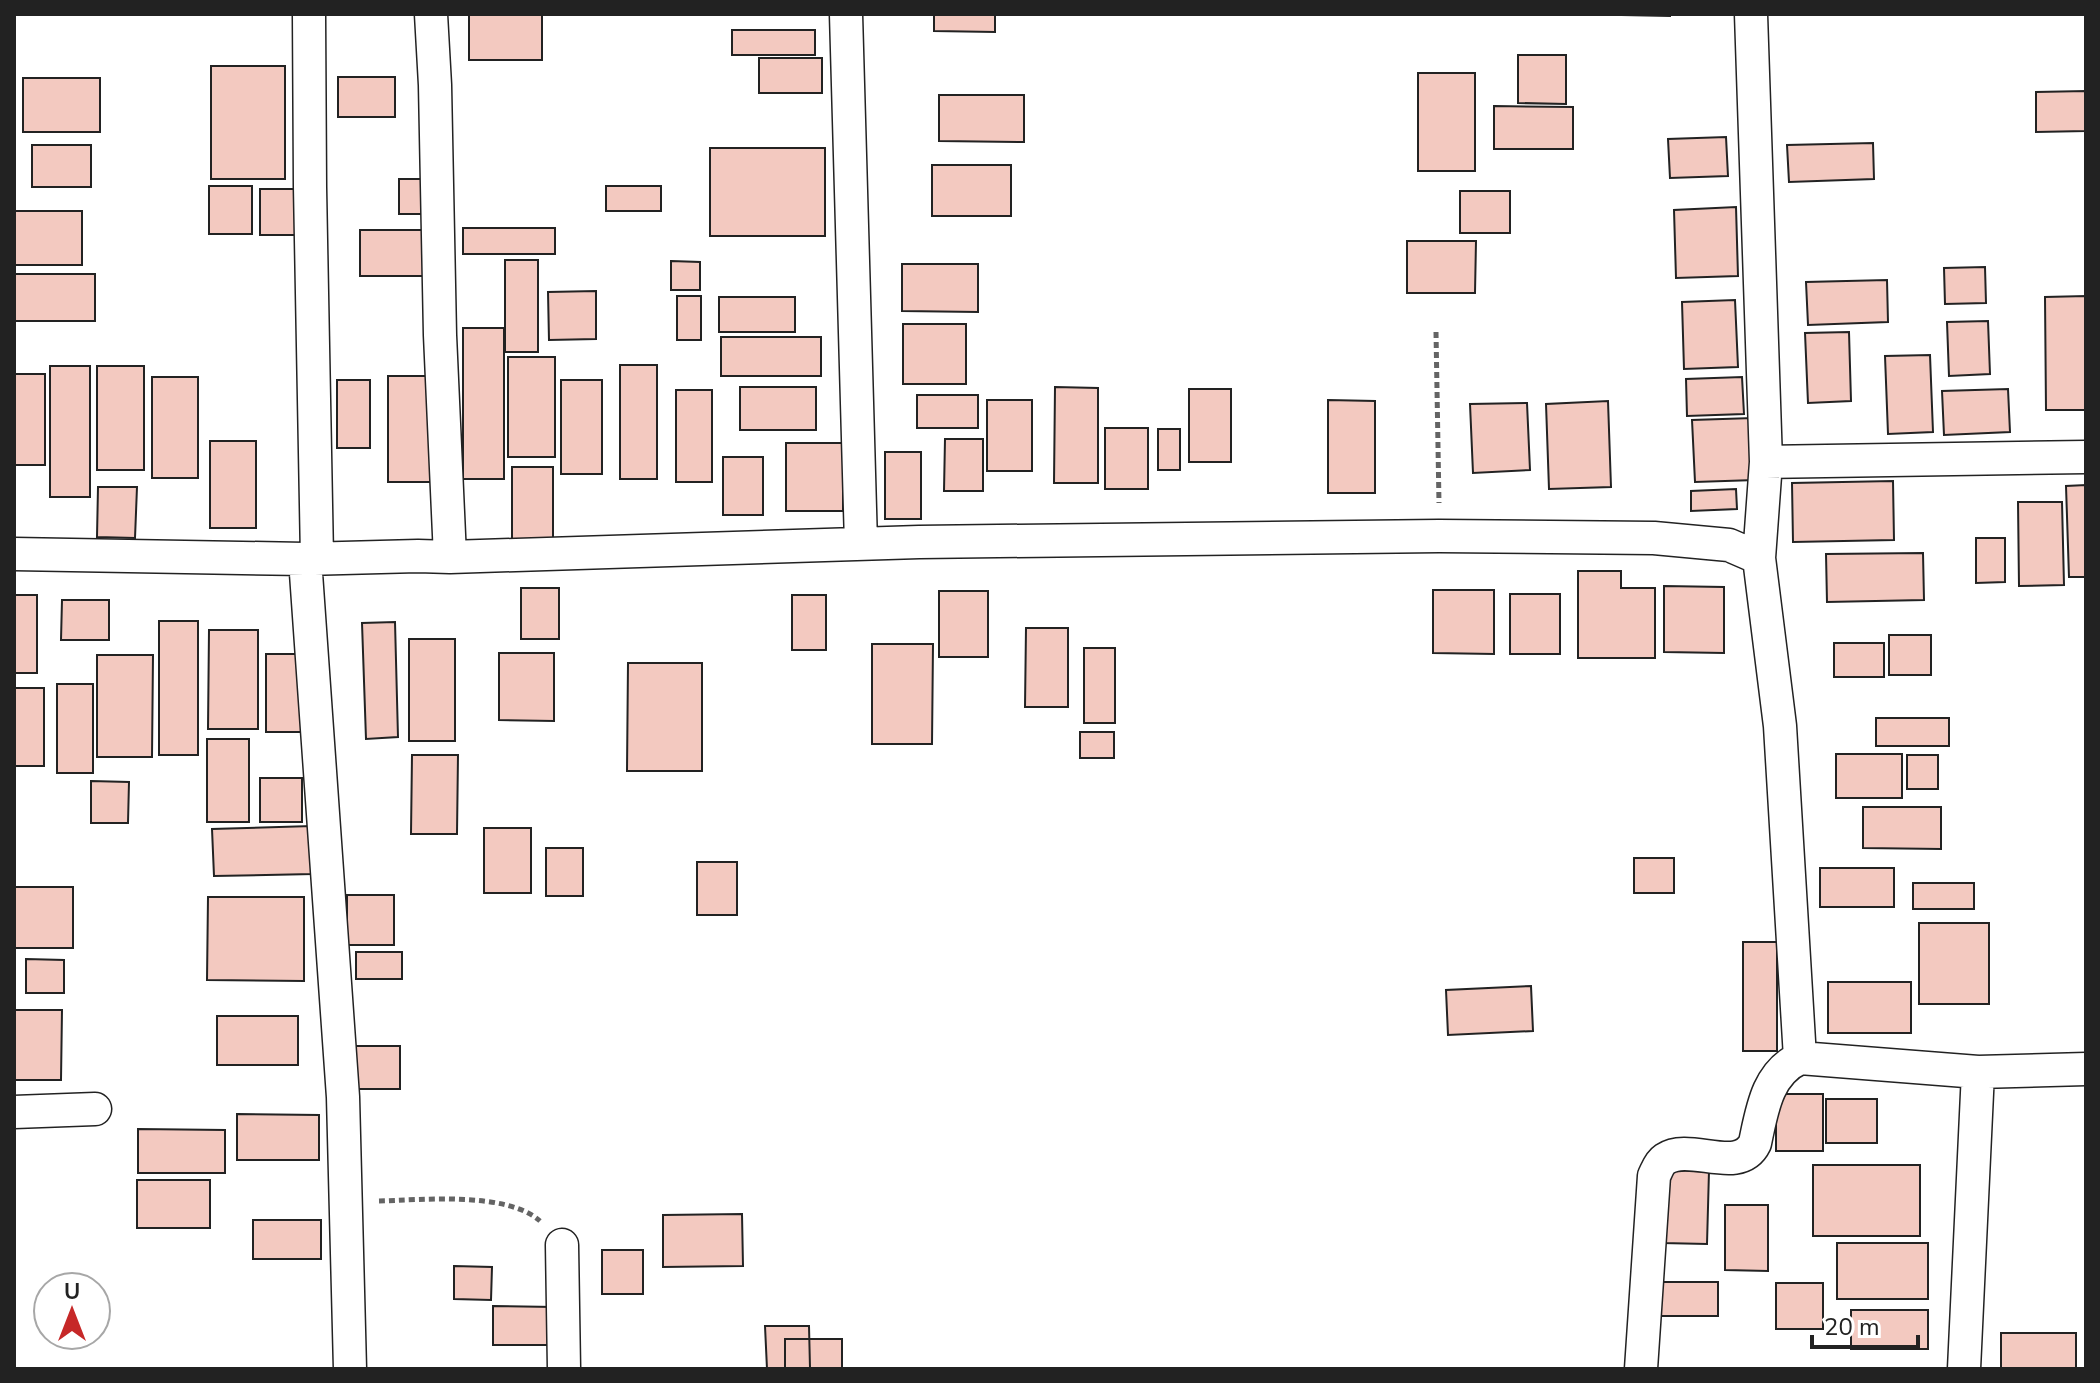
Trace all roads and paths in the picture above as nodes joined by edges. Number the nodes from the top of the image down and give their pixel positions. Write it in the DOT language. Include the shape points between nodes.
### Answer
graph roads {
  1 [pos="309,14"];
  2 [pos="431,14"];
  3 [pos="846,14"];
  4 [pos="1751,14"];
  5 [pos="1436,332"];
  6 [pos="2086,457"];
  7 [pos="1766,462"];
  8 [pos="1439,536"];
  9 [pos="861,544"];
  10 [pos="14,554"];
  11 [pos="450,557"];
  12 [pos="311,558"];
  13 [pos="1759,558"];
  14 [pos="1800,1058"];
  15 [pos="2086,1069"];
  16 [pos="1978,1072"];
  17 [pos="95,1109"];
  18 [pos="14,1112"];
  19 [pos="346,1201"];
  20 [pos="562,1245"];
  21 [pos="350,1369"];
  22 [pos="564,1369"];
  23 [pos="1641,1369"];
  24 [pos="1964,1369"];
  1 -- 12 [label="street"];
  2 -- 11 [label="street"];
  3 -- 9 [label="street"];
  4 -- 7 [label="street"];
  5 -- 8 [label="path"];
  6 -- 7 [label="street"];
  7 -- 13 [label="street"];
  8 -- 9 [label="street"];
  8 -- 13 [label="street" via="1654,538 1729,545"];
  9 -- 11 [label="street"];
  10 -- 12 [label="street"];
  11 -- 12 [label="street"];
  12 -- 19 [label="street"];
  13 -- 14 [label="street" via="1780,726"];
  14 -- 16 [label="street"];
  14 -- 23 [label="street" via="1773,1080 1750,1153 1740,1158 1676,1155 1658,1167"];
  15 -- 16 [label="street"];
  16 -- 24 [label="street"];
  17 -- 18 [label="street"];
  19 -- 20 [label="path" via="493,1203 534,1215"];
  19 -- 21 [label="street"];
  20 -- 22 [label="street"];
}
